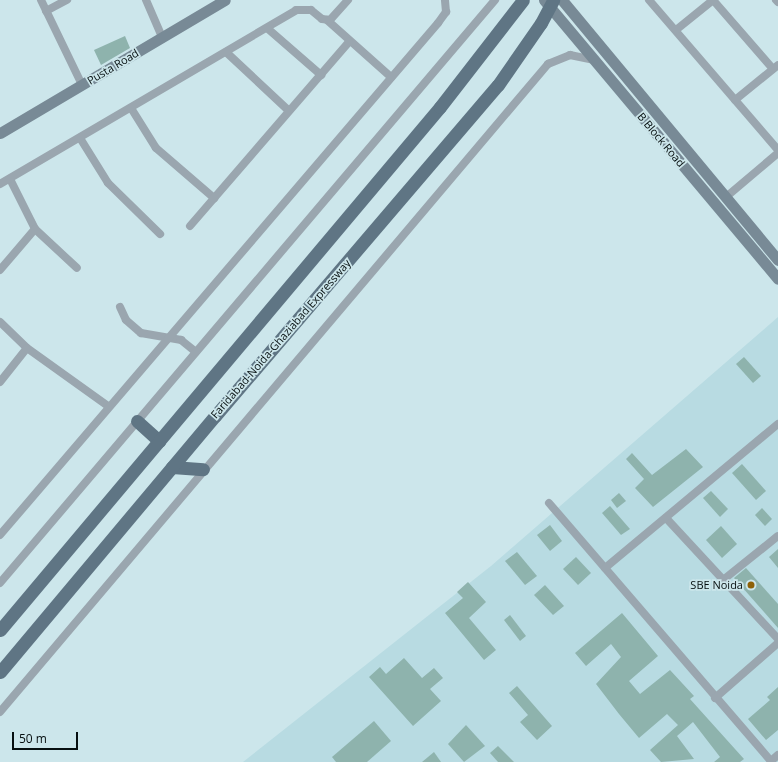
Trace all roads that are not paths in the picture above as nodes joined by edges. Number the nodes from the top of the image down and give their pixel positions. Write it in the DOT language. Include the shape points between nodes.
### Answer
graph roads {
  1 [pos="41,0"];
  2 [pos="66,0"];
  3 [pos="146,0"];
  4 [pos="225,0"];
  5 [pos="348,0"];
  6 [pos="445,0"];
  7 [pos="495,0"];
  8 [pos="523,0"];
  9 [pos="544,0"];
  10 [pos="552,0"];
  11 [pos="562,0"];
  12 [pos="649,0"];
  13 [pos="713,0"];
  14 [pos="776,0"];
  15 [pos="778,2"];
  16 [pos="46,11"];
  17 [pos="327,20"];
  18 [pos="267,28"];
  19 [pos="676,30"];
  20 [pos="162,37"];
  21 [pos="349,42"];
  22 [pos="226,52"];
  23 [pos="594,60"];
  24 [pos="776,67"];
  25 [pos="321,75"];
  26 [pos="391,77"];
  27 [pos="82,84"];
  28 [pos="735,100"];
  29 [pos="131,108"];
  30 [pos="289,111"];
  31 [pos="0,133"];
  32 [pos="80,138"];
  33 [pos="778,150"];
  34 [pos="778,153"];
  35 [pos="10,179"];
  36 [pos="0,184"];
  37 [pos="726,197"];
  38 [pos="214,198"];
  39 [pos="190,226"];
  40 [pos="35,229"];
  41 [pos="160,234"];
  42 [pos="778,260"];
  43 [pos="77,268"];
  44 [pos="0,270"];
  45 [pos="778,279"];
  46 [pos="120,307"];
  47 [pos="0,322"];
  48 [pos="169,339"];
  49 [pos="27,348"];
  50 [pos="196,352"];
  51 [pos="0,382"];
  52 [pos="108,406"];
  53 [pos="137,421"];
  54 [pos="778,424"];
  55 [pos="159,441"];
  56 [pos="172,467"];
  57 [pos="203,469"];
  58 [pos="549,503"];
  59 [pos="666,518"];
  60 [pos="0,535"];
  61 [pos="778,536"];
  62 [pos="605,568"];
  63 [pos="723,580"];
  64 [pos="0,583"];
  65 [pos="0,630"];
  66 [pos="778,639"];
  67 [pos="778,643"];
  68 [pos="0,672"];
  69 [pos="715,698"];
  70 [pos="0,712"];
  71 [pos="778,755"];
  72 [pos="771,762"];
  1 -- 16 [label="street"];
  2 -- 16 [label="street"];
  3 -- 20 [label="street"];
  4 -- 20 [label="street, Pusta Road"];
  5 -- 17 [label="street"];
  6 -- 26 [label="street" via="446,12"];
  7 -- 50 [label="street"];
  8 -- 55 [label="main road" via="440,107"];
  9 -- 23 [label="street, B Block Road"];
  10 -- 56 [label="main road, Faridabad-Noida-Ghaziabad Expressway, bridge" via="541,23 498,85"];
  11 -- 37 [label="street, B Block Road"];
  12 -- 19 [label="street"];
  13 -- 19 [label="street"];
  13 -- 24 [label="street"];
  14 -- 15 [label="street"];
  16 -- 27 [label="street"];
  17 -- 18 [label="street" via="303,9"];
  17 -- 21 [label="street"];
  18 -- 22 [label="street"];
  18 -- 25 [label="street"];
  19 -- 28 [label="street"];
  20 -- 27 [label="street, Pusta Road"];
  21 -- 25 [label="street"];
  21 -- 26 [label="street"];
  22 -- 29 [label="street"];
  22 -- 30 [label="street"];
  23 -- 45 [label="street, B Block Road"];
  23 -- 57 [label="street" via="570,54 548,64"];
  24 -- 28 [label="street"];
  25 -- 30 [label="street"];
  26 -- 48 [label="street"];
  27 -- 31 [label="street, Pusta Road"];
  28 -- 33 [label="street"];
  29 -- 32 [label="street"];
  29 -- 38 [label="street" via="156,148"];
  30 -- 38 [label="street"];
  32 -- 35 [label="street"];
  32 -- 41 [label="street" via="108,183"];
  34 -- 37 [label="street"];
  35 -- 36 [label="street"];
  35 -- 40 [label="street"];
  37 -- 42 [label="street, B Block Road"];
  38 -- 39 [label="street"];
  40 -- 43 [label="street"];
  40 -- 44 [label="street"];
  46 -- 48 [label="street" via="126,320 141,332"];
  47 -- 49 [label="street"];
  48 -- 50 [label="street" via="181,340"];
  48 -- 52 [label="street"];
  49 -- 51 [label="street"];
  49 -- 52 [label="street"];
  50 -- 53 [label="street"];
  52 -- 60 [label="street"];
  53 -- 55 [label="main road"];
  53 -- 64 [label="street"];
  54 -- 59 [label="street"];
  55 -- 65 [label="main road"];
  56 -- 57 [label="main road"];
  56 -- 68 [label="main road, Faridabad-Noida-Ghaziabad Expressway"];
  57 -- 70 [label="street"];
  58 -- 62 [label="street"];
  59 -- 62 [label="street"];
  59 -- 63 [label="street"];
  61 -- 63 [label="street"];
  62 -- 69 [label="street"];
  63 -- 66 [label="street"];
  67 -- 69 [label="street"];
  69 -- 72 [label="street"];
  71 -- 72 [label="street"];
}
